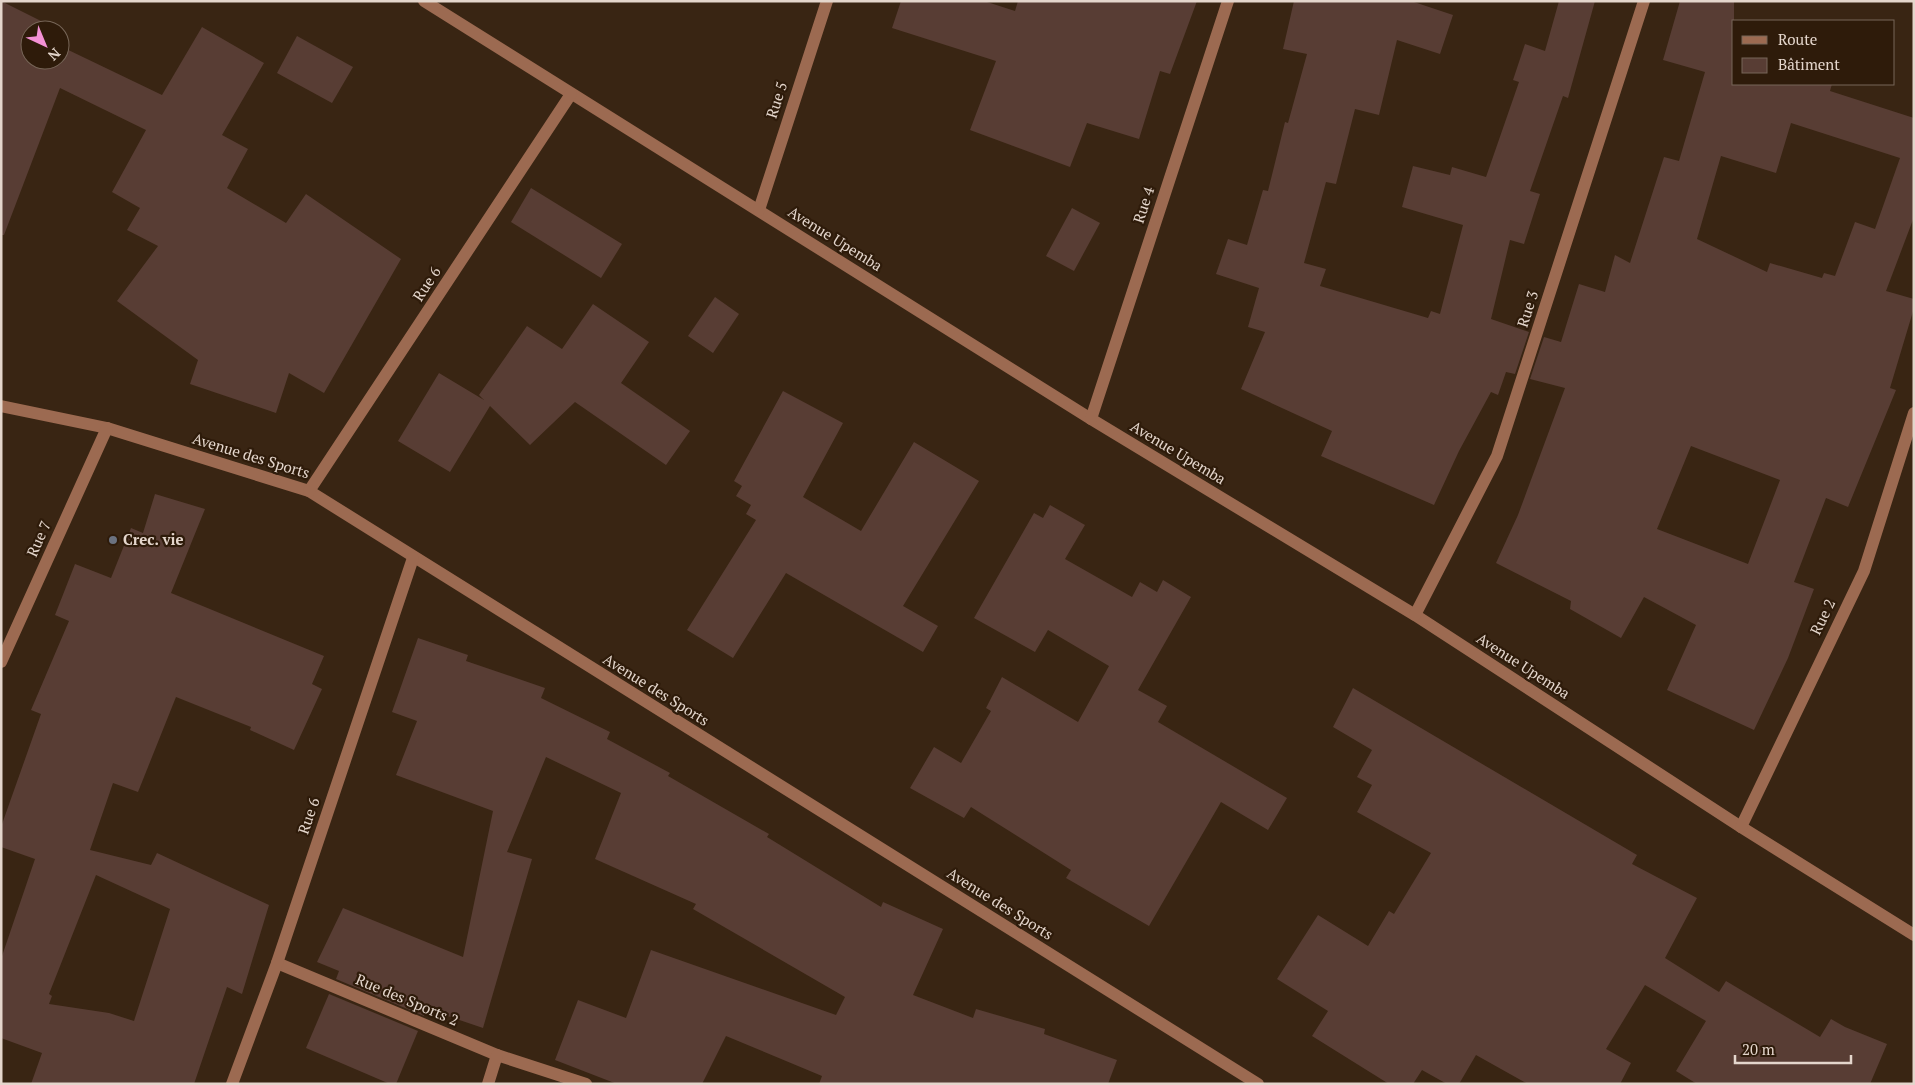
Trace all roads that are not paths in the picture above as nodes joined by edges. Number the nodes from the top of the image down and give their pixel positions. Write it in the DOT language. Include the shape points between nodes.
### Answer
graph roads {
  1 [pos="424,1"];
  2 [pos="827,1"];
  3 [pos="1228,1"];
  4 [pos="1644,1"];
  5 [pos="437,5"];
  6 [pos="571,94"];
  7 [pos="759,210"];
  8 [pos="1,406"];
  9 [pos="1914,413"];
  10 [pos="1091,419"];
  11 [pos="107,428"];
  12 [pos="310,491"];
  13 [pos="413,558"];
  14 [pos="1415,615"];
  15 [pos="1,662"];
  16 [pos="1741,826"];
  17 [pos="1914,935"];
  18 [pos="277,963"];
  19 [pos="497,1055"];
  20 [pos="232,1084"];
  21 [pos="488,1084"];
  22 [pos="586,1084"];
  23 [pos="1258,1084"];
  1 -- 5 [label="street, Avenue Upemba"];
  2 -- 7 [label="street, Rue 5"];
  3 -- 10 [label="street, Rue 4"];
  4 -- 14 [label="street, Rue 3" via="1497,456"];
  5 -- 6 [label="street, Avenue Upemba"];
  6 -- 7 [label="street, Avenue Upemba"];
  6 -- 12 [label="street, Rue 6"];
  7 -- 10 [label="street, Avenue Upemba"];
  8 -- 11 [label="street, Avenue des Sports"];
  9 -- 16 [label="street, Rue 2" via="1864,571"];
  10 -- 14 [label="street, Avenue Upemba"];
  11 -- 12 [label="street, Avenue des Sports"];
  11 -- 15 [label="street, Rue 7"];
  12 -- 13 [label="street, Avenue des Sports"];
  13 -- 18 [label="street, Rue 6"];
  13 -- 23 [label="street, Avenue des Sports"];
  14 -- 16 [label="street, Avenue Upemba"];
  16 -- 17 [label="street, Avenue Upemba"];
  18 -- 19 [label="street, Rue des Sports 2"];
  18 -- 20 [label="street, Rue 6"];
  19 -- 21 [label="street"];
  19 -- 22 [label="street, Rue des Sports 2"];
}
